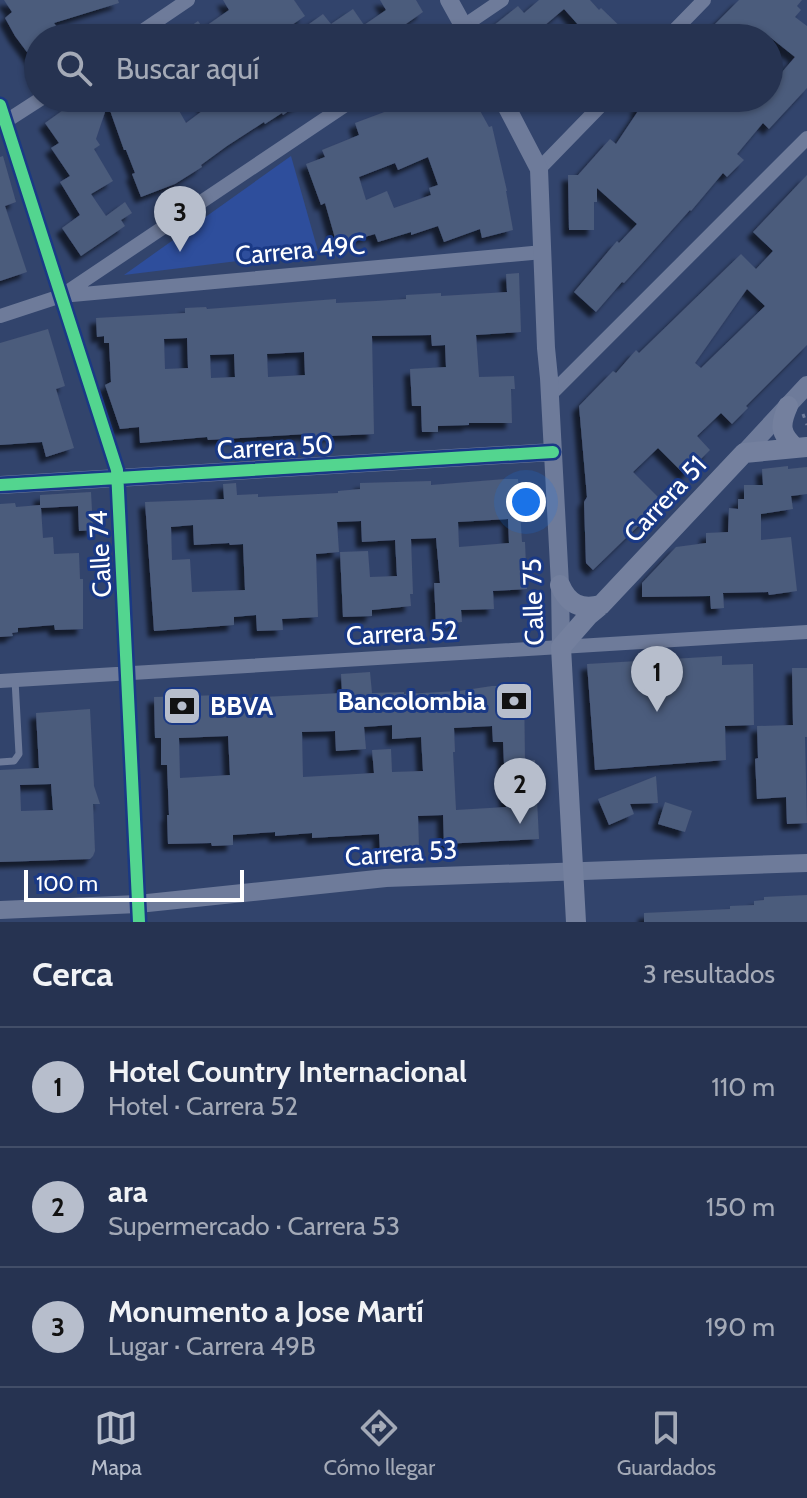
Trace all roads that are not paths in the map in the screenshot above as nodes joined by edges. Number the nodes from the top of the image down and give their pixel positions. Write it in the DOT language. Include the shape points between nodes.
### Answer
graph roads {
  1 [pos="188,0"];
  2 [pos="449,0"];
  3 [pos="502,0"];
  4 [pos="704,0"];
  5 [pos="153,24"];
  6 [pos="462,24"];
  7 [pos="476,24"];
  8 [pos="681,24"];
  9 [pos="0,105"];
  10 [pos="24,110"];
  11 [pos="335,112"];
  12 [pos="509,112"];
  13 [pos="594,112"];
  14 [pos="3,124"];
  15 [pos="807,138"];
  16 [pos="539,169"];
  17 [pos="543,252"];
  18 [pos="61,296"];
  19 [pos="0,316"];
  20 [pos="807,385"];
  21 [pos="550,395"];
  22 [pos="788,406"];
  23 [pos="801,448"];
  24 [pos="553,452"];
  25 [pos="744,453"];
  26 [pos="118,478"];
  27 [pos="0,485"];
  28 [pos="560,585"];
  29 [pos="601,605"];
  30 [pos="807,632"];
  31 [pos="561,647"];
  32 [pos="128,673"];
  33 [pos="8,680"];
  34 [pos="0,762"];
  35 [pos="807,863"];
  36 [pos="574,870"];
  37 [pos="0,910"];
  38 [pos="139,913"];
  39 [pos="576,922"];
  1 -- 5 [label="street"];
  2 -- 6 [label="street"];
  3 -- 7 [label="street"];
  4 -- 8 [label="street"];
  9 -- 14 [label="street, Calle 74"];
  10 -- 14 [label="street"];
  11 -- 18 [label="street"];
  12 -- 16 [label="street, Calle 75"];
  13 -- 16 [label="street"];
  14 -- 18 [label="street, Calle 74"];
  15 -- 21 [label="street"];
  16 -- 17 [label="street, Calle 75"];
  17 -- 18 [label="street, Carrera 49C"];
  17 -- 21 [label="street, Calle 75"];
  18 -- 19 [label="street"];
  18 -- 26 [label="street, Calle 74"];
  20 -- 22 [label="street, Carrera 51"];
  21 -- 24 [label="street, Calle 75"];
  22 -- 23 [label="main road" via="782,431 787,441"];
  22 -- 25 [label="street, Carrera 51"];
  23 -- 25 [label="main road"];
  24 -- 26 [label="street, Carrera 50"];
  24 -- 28 [label="street, Calle 75"];
  25 -- 29 [label="main road, Carrera 51"];
  26 -- 27 [label="street, Carrera 50"];
  26 -- 32 [label="street, Calle 74"];
  28 -- 29 [label="main road" via="571,603"];
  28 -- 31 [label="street, Calle 75"];
  29 -- 31 [label="main road, Carrera 51"];
  30 -- 31 [label="street, Carrera 52"];
  31 -- 32 [label="street, Carrera 52"];
  31 -- 36 [label="main road, Calle 75"];
  32 -- 33 [label="street, Carrera 52"];
  32 -- 38 [label="street, Calle 74"];
  33 -- 34 [label="lane" via="19,754 14,761"];
  35 -- 36 [label="street, Carrera 53"];
  36 -- 38 [label="street, Carrera 53" via="386,878"];
  36 -- 39 [label="main road, Calle 75"];
  37 -- 38 [label="street, Carrera 53"];
}
